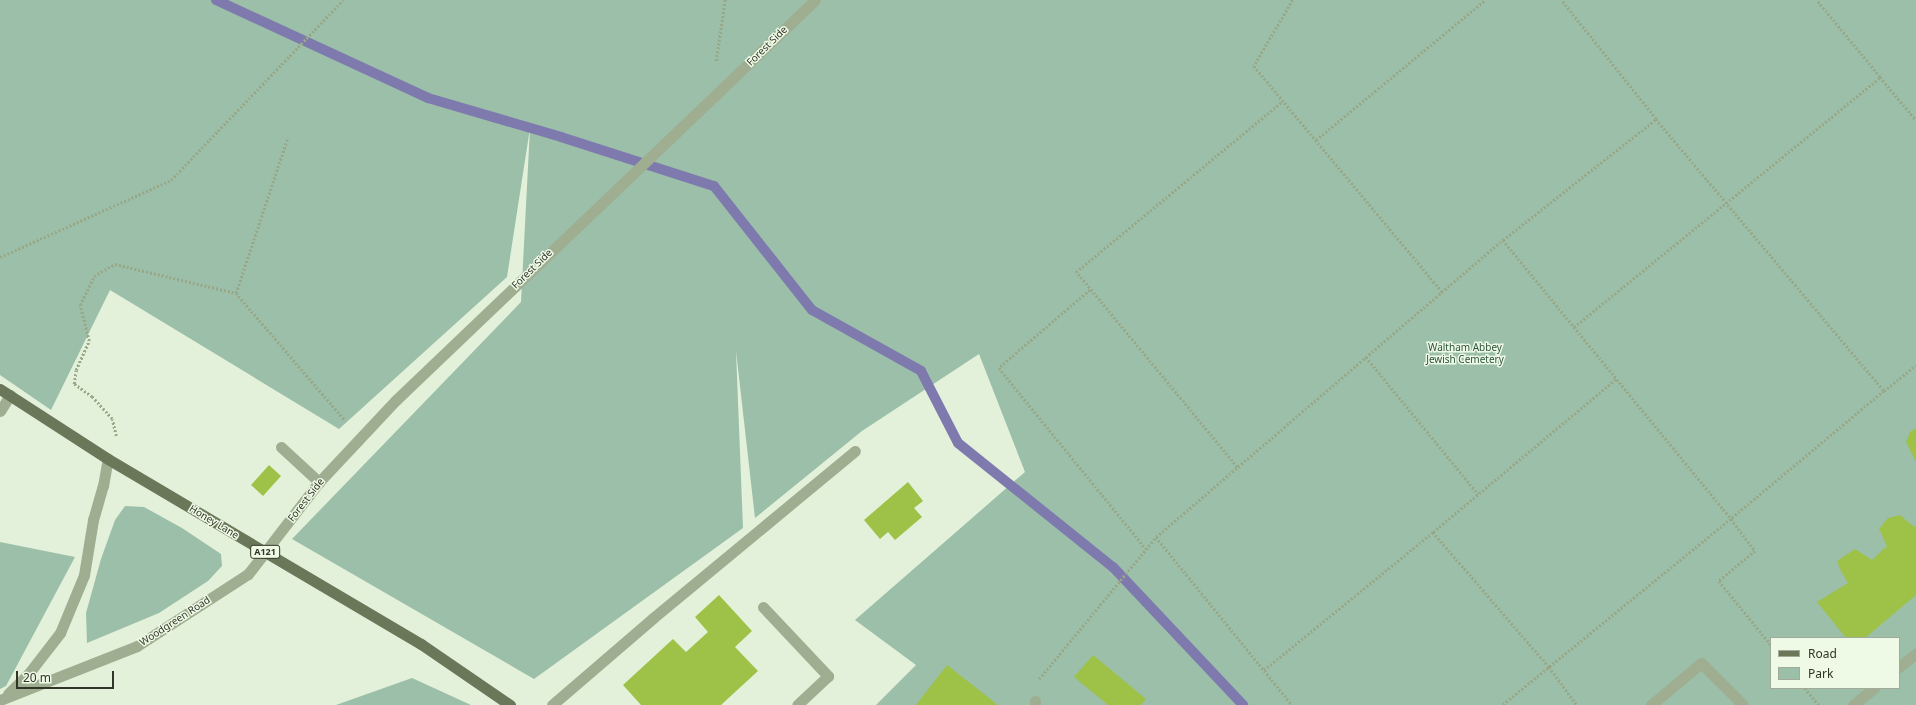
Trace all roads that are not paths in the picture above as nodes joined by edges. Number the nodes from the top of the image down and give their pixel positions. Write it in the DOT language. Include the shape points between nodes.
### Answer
graph roads {
  1 [pos="815,0"];
  2 [pos="0,389"];
  3 [pos="10,395"];
  4 [pos="0,411"];
  5 [pos="281,447"];
  6 [pos="854,451"];
  7 [pos="108,459"];
  8 [pos="319,482"];
  9 [pos="265,552"];
  10 [pos="763,607"];
  11 [pos="1916,653"];
  12 [pos="1900,666"];
  13 [pos="1873,689"];
  14 [pos="2,698"];
  15 [pos="1738,704"];
  16 [pos="510,705"];
  17 [pos="552,705"];
  18 [pos="797,705"];
  19 [pos="1651,705"];
  20 [pos="1853,705"];
  1 -- 8 [label="street, Forest Side" via="396,400"];
  2 -- 3 [label="main road, Honey Lane / A121"];
  3 -- 4 [label="street"];
  3 -- 7 [label="main road, Honey Lane / A121"];
  5 -- 8 [label="street"];
  6 -- 17 [label="street"];
  7 -- 9 [label="main road, Honey Lane / A121"];
  7 -- 14 [label="street, Woodgreen Road" via="93,520 84,575 60,633 29,673"];
  8 -- 9 [label="street, Forest Side"];
  9 -- 14 [label="street, Woodgreen Road" via="248,574 137,646"];
  9 -- 16 [label="main road, Honey Lane / A121" via="421,644"];
  10 -- 18 [label="street" via="828,676"];
  11 -- 12 [label="street"];
  13 -- 20 [label="street"];
  15 -- 19 [label="street" via="1701,663"];
}
